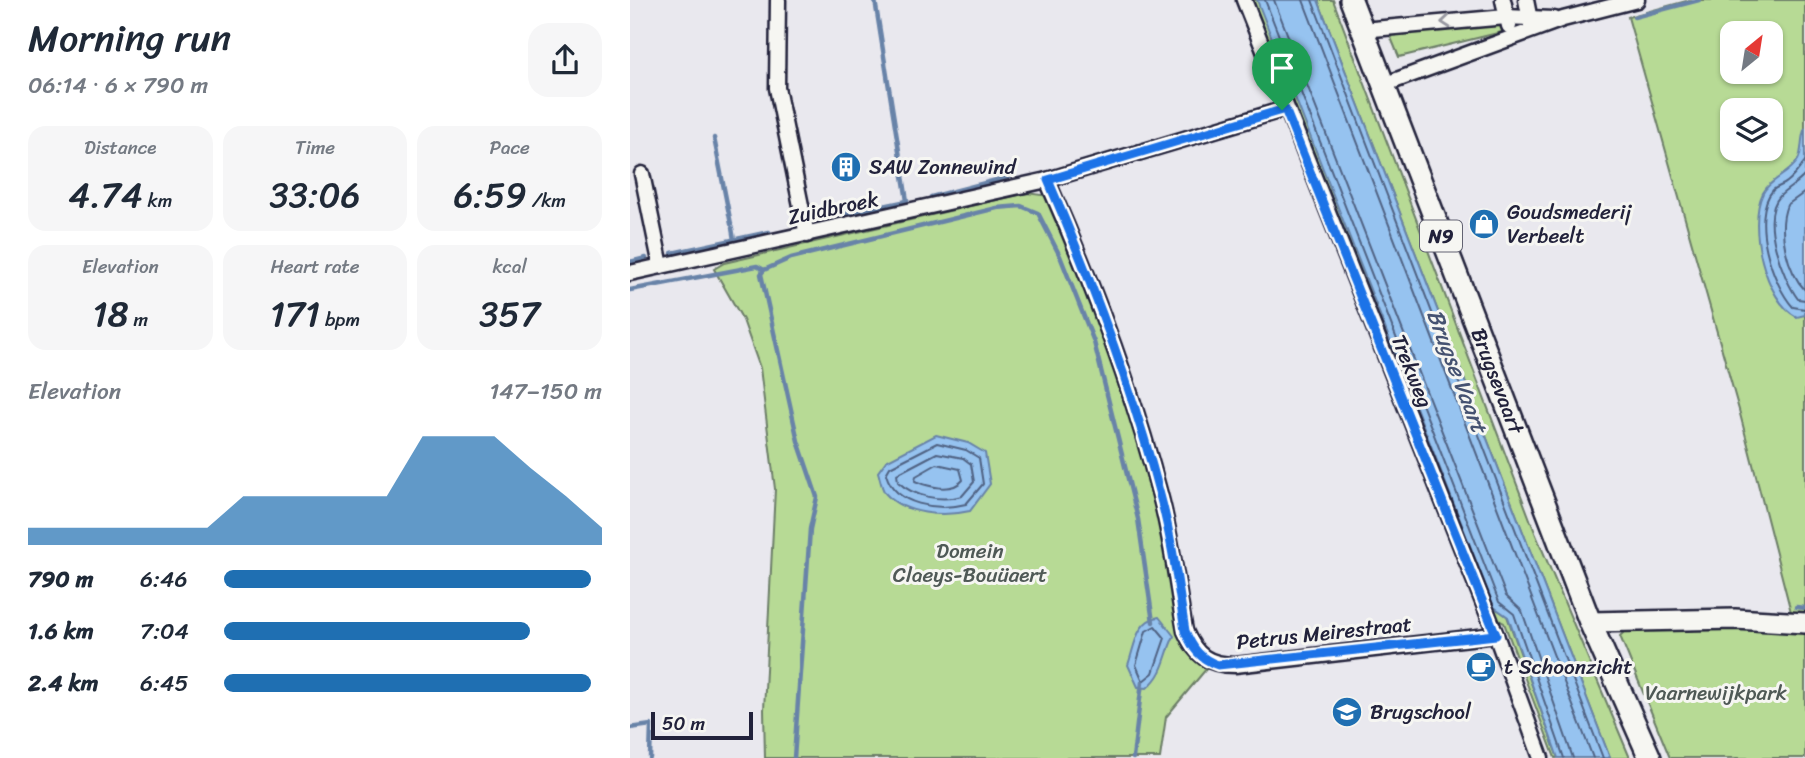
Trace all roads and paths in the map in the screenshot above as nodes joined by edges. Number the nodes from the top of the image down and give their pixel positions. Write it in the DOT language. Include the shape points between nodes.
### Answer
graph roads {
  1 [pos="778,0"];
  2 [pos="1244,0"];
  3 [pos="1351,0"];
  4 [pos="1503,0"];
  5 [pos="1526,0"];
  6 [pos="1637,0"];
  7 [pos="1506,18"];
  8 [pos="1531,24"];
  9 [pos="1362,30"];
  10 [pos="1514,37"];
  11 [pos="1383,85"];
  12 [pos="1285,109"];
  13 [pos="642,174"];
  14 [pos="1048,180"];
  15 [pos="807,235"];
  16 [pos="661,266"];
  17 [pos="630,273"];
  18 [pos="1590,622"];
  19 [pos="1805,623"];
  20 [pos="1496,635"];
  21 [pos="1541,758"];
  22 [pos="1650,758"];
  1 -- 15 [label="street" via="778,88"];
  2 -- 12 [label="street, Trekweg"];
  3 -- 9 [label="main road, Brugsevaart / N9"];
  4 -- 7 [label="street"];
  5 -- 8 [label="street"];
  6 -- 8 [label="street"];
  7 -- 8 [label="street"];
  7 -- 9 [label="street, one-way"];
  7 -- 10 [label="street"];
  8 -- 10 [label="street"];
  9 -- 11 [label="main road, Brugsevaart / N9"];
  10 -- 11 [label="street"];
  11 -- 18 [label="main road, Brugsevaart / N9"];
  12 -- 14 [label="street, Zuidbroek"];
  12 -- 20 [label="street, Trekweg"];
  13 -- 16 [label="street"];
  14 -- 15 [label="street, Zuidbroek"];
  14 -- 20 [label="street, Petrus Meirestraat" via="1102,312 1134,408 1161,496 1192,648 1205,660 1235,665"];
  15 -- 16 [label="street, Zuidbroek"];
  16 -- 17 [label="street, Zuidbroek"];
  18 -- 19 [label="street" via="1735,619"];
  18 -- 22 [label="main road, Brugsevaart / N9"];
  20 -- 21 [label="street, Trekweg"];
}
